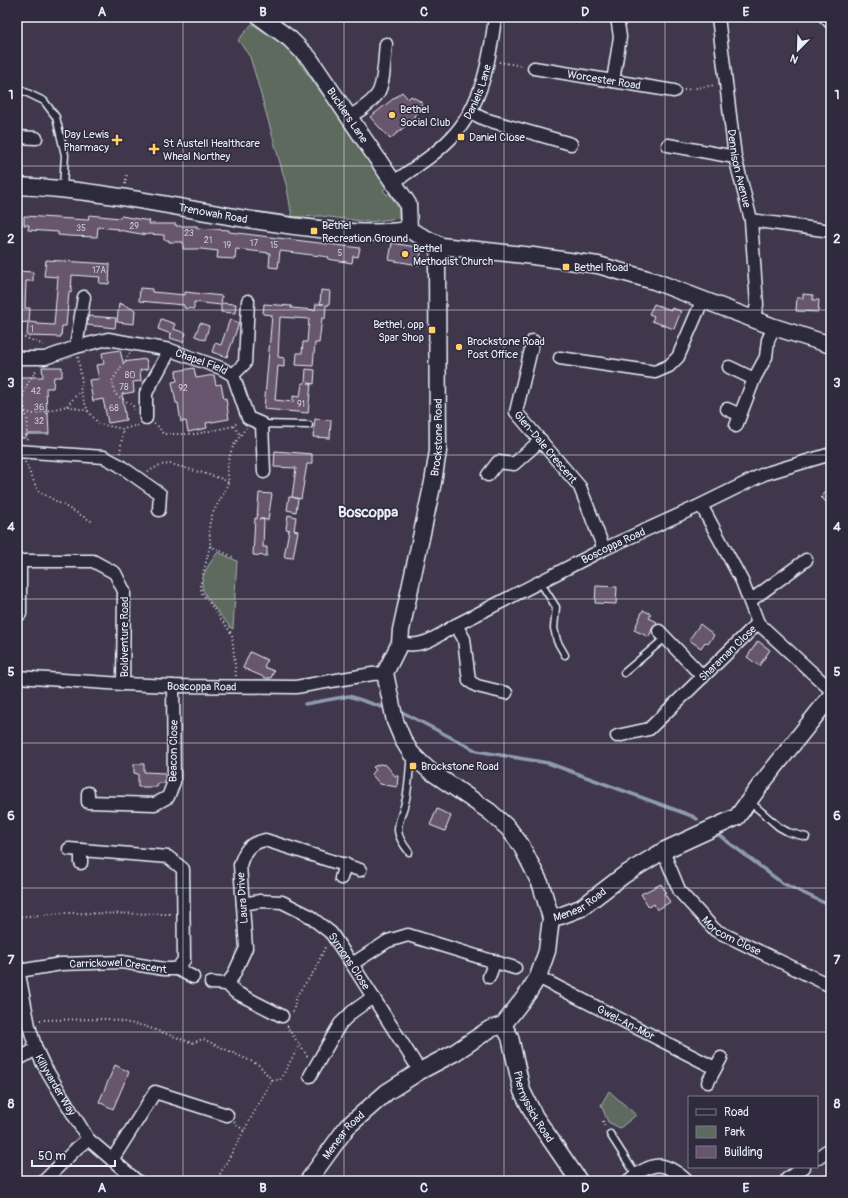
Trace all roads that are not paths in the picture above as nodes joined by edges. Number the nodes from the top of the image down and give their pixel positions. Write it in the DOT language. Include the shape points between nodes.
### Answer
graph roads {
  1 [pos="261,17"];
  2 [pos="495,17"];
  3 [pos="617,17"];
  4 [pos="718,17"];
  5 [pos="825,17"];
  6 [pos="831,24"];
  7 [pos="386,44"];
  8 [pos="534,68"];
  9 [pos="613,81"];
  10 [pos="17,88"];
  11 [pos="674,91"];
  12 [pos="470,112"];
  13 [pos="349,117"];
  14 [pos="17,137"];
  15 [pos="36,138"];
  16 [pos="571,144"];
  17 [pos="668,145"];
  18 [pos="735,157"];
  19 [pos="394,182"];
  20 [pos="17,186"];
  21 [pos="63,189"];
  22 [pos="752,220"];
  23 [pos="409,230"];
  24 [pos="831,231"];
  25 [pos="441,246"];
  26 [pos="84,297"];
  27 [pos="703,299"];
  28 [pos="248,301"];
  29 [pos="753,319"];
  30 [pos="774,327"];
  31 [pos="533,341"];
  32 [pos="831,345"];
  33 [pos="76,347"];
  34 [pos="170,350"];
  35 [pos="566,354"];
  36 [pos="17,356"];
  37 [pos="729,367"];
  38 [pos="233,375"];
  39 [pos="754,379"];
  40 [pos="727,409"];
  41 [pos="142,421"];
  42 [pos="262,424"];
  43 [pos="310,425"];
  44 [pos="541,440"];
  45 [pos="18,450"];
  46 [pos="831,454"];
  47 [pos="264,472"];
  48 [pos="488,474"];
  49 [pos="701,505"];
  50 [pos="159,510"];
  51 [pos="604,549"];
  52 [pos="806,560"];
  53 [pos="19,561"];
  54 [pos="540,582"];
  55 [pos="18,597"];
  56 [pos="750,601"];
  57 [pos="20,614"];
  58 [pos="758,623"];
  59 [pos="456,625"];
  60 [pos="662,634"];
  61 [pos="400,643"];
  62 [pos="565,655"];
  63 [pos="385,673"];
  64 [pos="624,673"];
  65 [pos="17,677"];
  66 [pos="703,677"];
  67 [pos="123,684"];
  68 [pos="174,686"];
  69 [pos="831,690"];
  70 [pos="506,693"];
  71 [pos="831,696"];
  72 [pos="617,736"];
  73 [pos="411,754"];
  74 [pos="88,793"];
  75 [pos="749,801"];
  76 [pos="806,837"];
  77 [pos="663,851"];
  78 [pos="409,852"];
  79 [pos="81,863"];
  80 [pos="345,864"];
  81 [pos="360,870"];
  82 [pos="341,878"];
  83 [pos="243,904"];
  84 [pos="551,918"];
  85 [pos="494,961"];
  86 [pos="352,964"];
  87 [pos="18,967"];
  88 [pos="514,968"];
  89 [pos="177,969"];
  90 [pos="193,977"];
  91 [pos="489,977"];
  92 [pos="538,977"];
  93 [pos="211,983"];
  94 [pos="227,984"];
  95 [pos="831,986"];
  96 [pos="373,997"];
  97 [pos="288,1018"];
  98 [pos="503,1025"];
  99 [pos="36,1049"];
  100 [pos="17,1060"];
  101 [pos="312,1071"];
  102 [pos="420,1071"];
  103 [pos="708,1082"];
  104 [pos="227,1115"];
  105 [pos="610,1134"];
  106 [pos="88,1139"];
  107 [pos="831,1148"];
  108 [pos="818,1157"];
  109 [pos="112,1160"];
  110 [pos="803,1168"];
  111 [pos="632,1178"];
  112 [pos="790,1179"];
  113 [pos="44,1181"];
  114 [pos="137,1181"];
  115 [pos="308,1181"];
  116 [pos="579,1181"];
  117 [pos="686,1181"];
  1 -- 13 [label="street, Bucklers Lane" via="290,39 309,58"];
  2 -- 12 [label="street, Daniels Lane" via="492,45 481,89"];
  3 -- 9 [label="street" via="620,36"];
  4 -- 18 [label="street, Dennison Avenue"];
  5 -- 6 [label="street"];
  7 -- 13 [label="street" via="378,95"];
  8 -- 9 [label="street, Worcester Road"];
  9 -- 11 [label="street, Worcester Road"];
  10 -- 21 [label="lane" via="44,102 56,117 65,154"];
  12 -- 16 [label="street" via="484,119"];
  12 -- 19 [label="street, Daniels Lane" via="439,150"];
  13 -- 19 [label="street, Bucklers Lane"];
  14 -- 15 [label="street"];
  17 -- 18 [label="street"];
  18 -- 22 [label="street, Dennison Avenue"];
  19 -- 23 [label="street, Bucklers Lane" via="408,204"];
  20 -- 21 [label="street, Trenowah Road"];
  21 -- 23 [label="street, Trenowah Road" via="291,227 370,233"];
  22 -- 24 [label="street"];
  22 -- 29 [label="street, Dennison Avenue" via="758,305"];
  23 -- 25 [label="street"];
  25 -- 27 [label="street" via="598,265 654,281"];
  25 -- 61 [label="street, Brockstone Road" via="437,265 438,451 434,482"];
  26 -- 33 [label="street"];
  27 -- 29 [label="street"];
  27 -- 35 [label="street" via="678,357 669,366 655,372"];
  28 -- 38 [label="street, Chapel Field" via="245,363"];
  29 -- 30 [label="street"];
  30 -- 32 [label="street"];
  30 -- 39 [label="street" via="768,340 766,357"];
  31 -- 44 [label="street, Glen-Dale Crescent" via="516,412"];
  33 -- 34 [label="street, Chapel Field" via="108,339"];
  33 -- 36 [label="street, Chapel Field" via="45,358"];
  34 -- 38 [label="street, Chapel Field" via="221,368"];
  34 -- 41 [label="street, Chapel Field" via="146,393"];
  37 -- 39 [label="street"];
  38 -- 42 [label="street, Chapel Field" via="248,418"];
  39 -- 40 [label="street" via="738,420"];
  42 -- 43 [label="lane"];
  42 -- 47 [label="street"];
  44 -- 48 [label="street" via="514,464 498,462"];
  44 -- 51 [label="street, Glen-Dale Crescent" via="580,487"];
  45 -- 50 [label="street" via="104,457 160,494"];
  46 -- 49 [label="street, Boscoppa Road" via="764,474"];
  49 -- 51 [label="street, Boscoppa Road"];
  49 -- 56 [label="street"];
  51 -- 54 [label="street, Boscoppa Road"];
  52 -- 56 [label="street"];
  53 -- 55 [label="street"];
  53 -- 67 [label="street, Boldventure Road" via="93,561 115,574 124,591"];
  54 -- 59 [label="street, Boscoppa Road"];
  54 -- 62 [label="lane" via="556,607 554,628 557,641"];
  55 -- 57 [label="street"];
  56 -- 58 [label="street"];
  58 -- 66 [label="street, Sharaman Close"];
  58 -- 69 [label="street, Sharaman Close"];
  59 -- 61 [label="street, Boscoppa Road" via="420,644"];
  59 -- 70 [label="street" via="464,639 469,682"];
  60 -- 64 [label="lane"];
  60 -- 66 [label="street"];
  61 -- 63 [label="street, Brockstone Road"];
  63 -- 68 [label="street, Boscoppa Road" via="296,687"];
  63 -- 73 [label="street" via="395,721"];
  65 -- 67 [label="street, Boscoppa Road"];
  66 -- 72 [label="street, Sharaman Close" via="650,729"];
  67 -- 68 [label="street, Boscoppa Road"];
  68 -- 74 [label="street, Beacon Close" via="174,782 168,797 154,804 88,802"];
  71 -- 75 [label="street, Menear Road"];
  73 -- 78 [label="lane" via="406,800 398,828 401,842"];
  73 -- 84 [label="street" via="508,828 521,845 541,885"];
  75 -- 76 [label="lane" via="780,827"];
  75 -- 77 [label="street, Menear Road" via="737,817"];
  77 -- 84 [label="street, Menear Road" via="624,875 581,908"];
  77 -- 95 [label="street, Morcom Close" via="680,892 715,930"];
  79 -- 89 [label="street, Carrickowel Crescent" via="75,850 168,857 183,869 184,960"];
  80 -- 81 [label="street, Laura Drive"];
  80 -- 82 [label="street"];
  80 -- 83 [label="street, Laura Drive" via="265,840 253,843 243,854 240,864"];
  83 -- 86 [label="street, Symons Close" via="260,901 282,902 308,915 331,933"];
  83 -- 94 [label="street, Laura Drive" via="246,948"];
  84 -- 92 [label="street, Menear Road" via="547,951"];
  85 -- 86 [label="street" via="408,935 388,941"];
  85 -- 88 [label="street"];
  85 -- 91 [label="street"];
  86 -- 96 [label="street, Symons Close"];
  87 -- 89 [label="street, Carrickowel Crescent" via="122,962 164,970"];
  87 -- 99 [label="street, Killyvarder Way"];
  89 -- 90 [label="street"];
  92 -- 98 [label="street, Menear Road"];
  92 -- 103 [label="street, Gwel-An-Mor" via="718,1063"];
  93 -- 94 [label="street"];
  94 -- 97 [label="street" via="235,992"];
  96 -- 101 [label="street" via="340,1024"];
  96 -- 102 [label="street, Symons Close"];
  98 -- 102 [label="street, Menear Road" via="490,1029 454,1053"];
  98 -- 116 [label="street, Phernyssick Road" via="510,1036 522,1091 534,1117"];
  99 -- 100 [label="street"];
  99 -- 106 [label="street, Killyvarder Way"];
  102 -- 115 [label="street, Menear Road" via="387,1092 347,1127"];
  104 -- 109 [label="street" via="154,1092"];
  105 -- 111 [label="lane"];
  106 -- 109 [label="street, Killyvarder Way"];
  106 -- 113 [label="street"];
  107 -- 108 [label="street"];
  109 -- 114 [label="street, Killyvarder Way"];
  110 -- 112 [label="street"];
  111 -- 117 [label="street" via="646,1168 662,1165 675,1171"];
}
